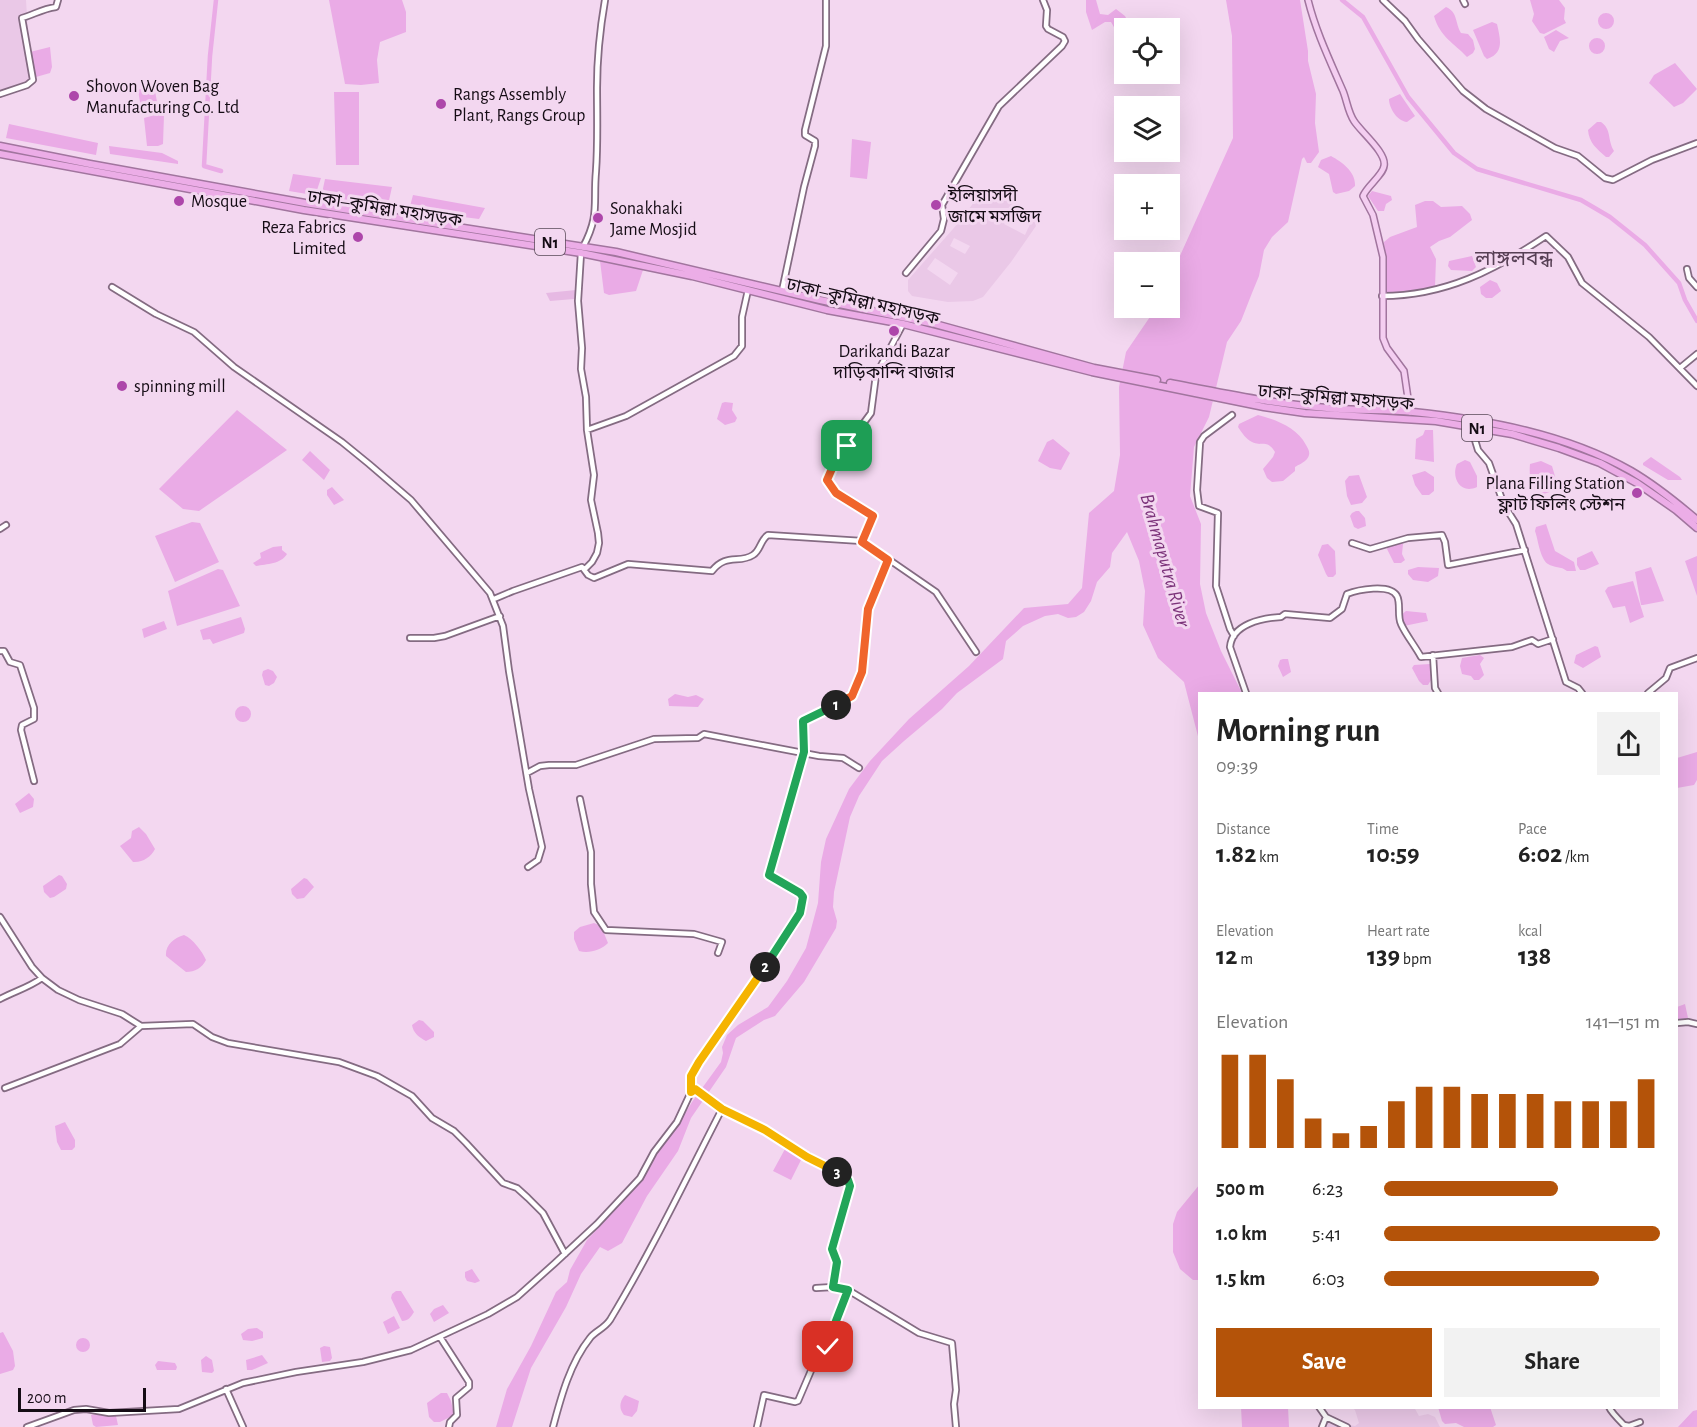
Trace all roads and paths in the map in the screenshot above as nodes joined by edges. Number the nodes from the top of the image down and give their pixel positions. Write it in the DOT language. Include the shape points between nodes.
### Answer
graph roads {
  1 [pos="58,0"];
  2 [pos="605,0"];
  3 [pos="826,0"];
  4 [pos="1043,0"];
  5 [pos="1308,0"];
  6 [pos="1383,0"];
  7 [pos="0,94"];
  8 [pos="1697,143"];
  9 [pos="0,146"];
  10 [pos="1,155"];
  11 [pos="582,250"];
  12 [pos="1687,269"];
  13 [pos="906,273"];
  14 [pos="112,287"];
  15 [pos="1697,287"];
  16 [pos="748,290"];
  17 [pos="782,291"];
  18 [pos="1382,296"];
  19 [pos="903,324"];
  20 [pos="1697,354"];
  21 [pos="1680,368"];
  22 [pos="1093,370"];
  23 [pos="1697,386"];
  24 [pos="1234,398"];
  25 [pos="1410,412"];
  26 [pos="1232,415"];
  27 [pos="1471,427"];
  28 [pos="587,430"];
  29 [pos="1697,520"];
  30 [pos="6,525"];
  31 [pos="1697,528"];
  32 [pos="0,529"];
  33 [pos="862,542"];
  34 [pos="1352,543"];
  35 [pos="1525,550"];
  36 [pos="888,560"];
  37 [pos="585,569"];
  38 [pos="494,600"];
  39 [pos="500,616"];
  40 [pos="1234,636"];
  41 [pos="410,638"];
  42 [pos="1553,639"];
  43 [pos="0,651"];
  44 [pos="976,652"];
  45 [pos="1433,655"];
  46 [pos="1697,658"];
  47 [pos="1246,692"];
  48 [pos="1437,692"];
  49 [pos="1581,692"];
  50 [pos="1649,692"];
  51 [pos="804,752"];
  52 [pos="859,768"];
  53 [pos="527,773"];
  54 [pos="34,781"];
  55 [pos="580,800"];
  56 [pos="528,867"];
  57 [pos="0,917"];
  58 [pos="718,953"];
  59 [pos="42,978"];
  60 [pos="0,999"];
  61 [pos="1678,1023"];
  62 [pos="1697,1024"];
  63 [pos="141,1026"];
  64 [pos="4,1088"];
  65 [pos="693,1091"];
  66 [pos="722,1109"];
  67 [pos="565,1254"];
  68 [pos="833,1287"];
  69 [pos="816,1288"];
  70 [pos="848,1290"];
  71 [pos="440,1337"];
  72 [pos="226,1389"];
  73 [pos="1320,1409"];
  74 [pos="1610,1409"];
  75 [pos="1326,1417"];
  76 [pos="1640,1422"];
  77 [pos="27,1427"];
  78 [pos="243,1427"];
  79 [pos="448,1427"];
  80 [pos="553,1427"];
  81 [pos="757,1427"];
  82 [pos="956,1427"];
  83 [pos="1322,1427"];
  84 [pos="1347,1427"];
  1 -- 7 [label="street" via="56,7 22,18 33,80"];
  2 -- 11 [label="street" via="599,34 596,211"];
  3 -- 17 [label="street" via="826,46 805,130 815,146"];
  4 -- 13 [label="street" via="1046,26 1065,41 999,106 942,205 941,231"];
  5 -- 18 [label="main road" via="1352,117 1385,164 1363,196 1379,234"];
  6 -- 8 [label="street" via="1406,21 1463,91 1555,148 1578,156 1605,178 1613,180"];
  9 -- 11 [label="highway, ঢাকা–কুমিল্লা মহাসড়ক / N1"];
  10 -- 11 [label="highway, ঢাকা–কুমিল্লা মহাসড়ক / N1" via="304,210"];
  11 -- 16 [label="highway, ঢাকা–কুমিল্লা মহাসড়ক / N1"];
  11 -- 17 [label="highway, ঢাকা–কুমিল্লা মহাসড়ক / N1" via="616,252"];
  11 -- 28 [label="street" via="578,301"];
  12 -- 15 [label="street"];
  14 -- 38 [label="street" via="194,332 234,367 369,464 411,500"];
  16 -- 19 [label="highway, ঢাকা–কুমিল্লা মহাসড়ক / N1"];
  16 -- 28 [label="street" via="742,317 742,345 734,356 626,416"];
  17 -- 22 [label="highway, ঢাকা–কুমিল্লা মহাসড়ক / N1" via="936,324"];
  18 -- 21 [label="street" via="1408,296 1471,280 1546,236 1568,257 1582,283 1649,337"];
  18 -- 25 [label="main road" via="1383,338 1404,371"];
  19 -- 22 [label="highway, ঢাকা–কুমিল্লা মহাসড়ক / N1"];
  19 -- 33 [label="street" via="876,375 871,413 827,480 836,493 873,516"];
  20 -- 21 [label="street"];
  21 -- 23 [label="street"];
  22 -- 24 [label="highway, ঢাকা–কুমিল্লা মহাসড়ক / N1"];
  24 -- 25 [label="highway, ঢাকা–কুমিল্লা মহাসড়ক / N1" via="1329,409"];
  24 -- 27 [label="highway, ঢাকা–কুমিল্লা মহাসড়ক / N1" via="1305,412"];
  25 -- 29 [label="highway, ঢাকা–কুমিল্লা মহাসড়ক / N1" via="1517,429 1575,446 1631,471"];
  26 -- 40 [label="street" via="1200,442 1197,490 1199,506 1218,513 1216,586"];
  27 -- 31 [label="highway, ঢাকা–কুমিল্লা মহাসড়ক / N1" via="1512,434 1600,464 1637,483"];
  27 -- 35 [label="street"];
  28 -- 37 [label="street" via="594,475 591,500 599,543"];
  30 -- 32 [label="street"];
  33 -- 36 [label="street"];
  33 -- 37 [label="street" via="776,534 763,538 759,551 748,558 723,561 712,570 628,564 594,578"];
  34 -- 35 [label="street" via="1370,549 1408,538 1442,535 1448,566"];
  35 -- 42 [label="street"];
  36 -- 44 [label="street" via="936,592"];
  36 -- 51 [label="street" via="868,609 862,672 852,696 803,721"];
  37 -- 38 [label="street"];
  38 -- 39 [label="street"];
  39 -- 41 [label="street" via="445,636"];
  39 -- 53 [label="street"];
  40 -- 45 [label="street" via="1263,618 1285,614 1330,618 1342,609 1347,594 1374,588 1394,593 1402,627 1421,657"];
  40 -- 47 [label="street" via="1230,647"];
  42 -- 45 [label="street"];
  42 -- 49 [label="street" via="1566,682"];
  43 -- 54 [label="street" via="10,662 20,665 34,708 34,719 22,725 21,730"];
  45 -- 48 [label="street"];
  46 -- 50 [label="street" via="1670,668 1666,678"];
  51 -- 52 [label="street" via="848,759"];
  51 -- 53 [label="street" via="704,734 699,738 654,739 576,765 549,765"];
  51 -- 65 [label="street" via="769,875 800,893 800,913 699,1062 691,1076"];
  53 -- 56 [label="street" via="542,847 538,860"];
  55 -- 58 [label="street" via="591,852 594,912 606,930 694,934 722,942"];
  57 -- 59 [label="street"];
  59 -- 60 [label="street"];
  59 -- 63 [label="street" via="78,1000 122,1014"];
  61 -- 62 [label="street"];
  63 -- 64 [label="street" via="120,1044"];
  63 -- 67 [label="street" via="193,1024 228,1043 339,1062 377,1076 412,1096 432,1118 454,1131 503,1183 528,1198 543,1214"];
  65 -- 66 [label="street"];
  65 -- 67 [label="street" via="640,1178"];
  66 -- 68 [label="street" via="848,1180 849,1190 832,1249 837,1262"];
  66 -- 80 [label="street" via="609,1322 591,1336 576,1362"];
  67 -- 71 [label="street" via="517,1297"];
  68 -- 69 [label="street"];
  68 -- 70 [label="street"];
  70 -- 81 [label="street" via="827,1351 816,1359 800,1398 795,1402 764,1395"];
  70 -- 82 [label="street" via="919,1333 952,1343"];
  71 -- 72 [label="street" via="411,1350 363,1362 296,1372"];
  71 -- 79 [label="street" via="469,1382 469,1387 456,1398 457,1415"];
  72 -- 77 [label="street" via="179,1409 109,1413 74,1410"];
  72 -- 78 [label="street"];
  73 -- 75 [label="street"];
  74 -- 76 [label="street" via="1624,1425"];
  75 -- 83 [label="street"];
  75 -- 84 [label="street"];
}
